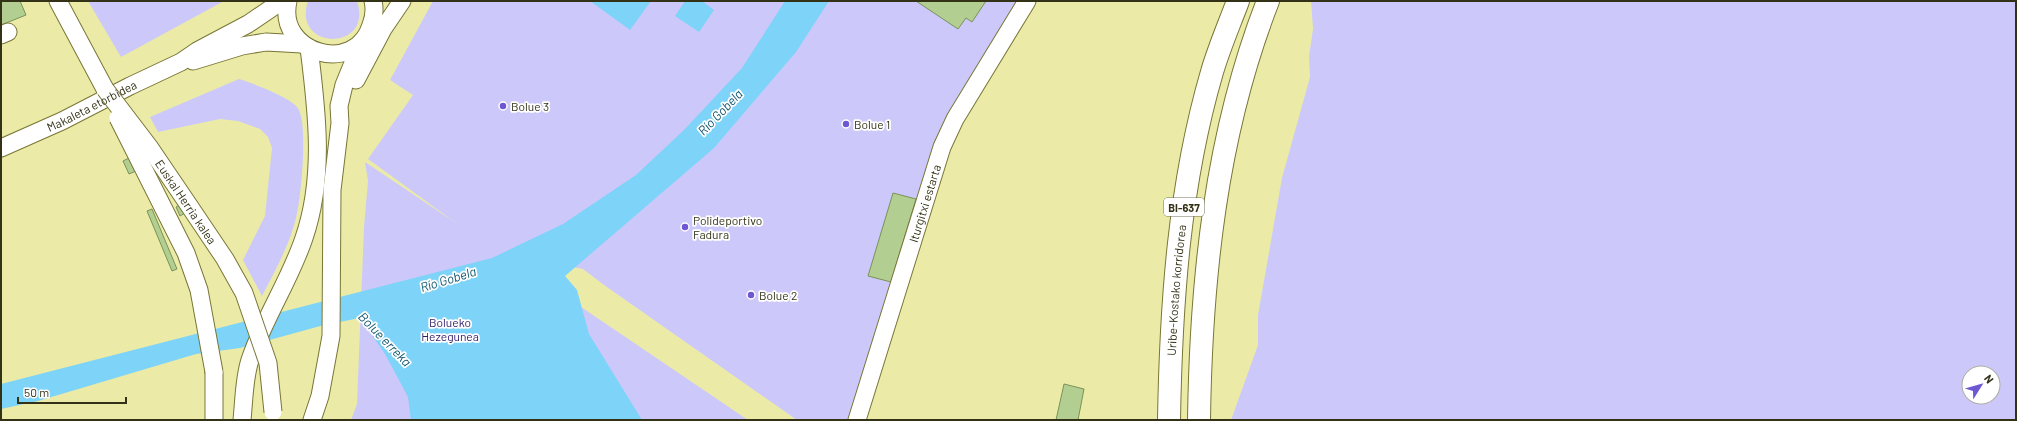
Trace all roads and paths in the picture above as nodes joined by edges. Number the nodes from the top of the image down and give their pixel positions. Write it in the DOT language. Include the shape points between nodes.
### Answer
graph roads {
  1 [pos="58,1"];
  2 [pos="282,1"];
  3 [pos="288,1"];
  4 [pos="389,1"];
  5 [pos="402,1"];
  6 [pos="1027,1"];
  7 [pos="1238,1"];
  8 [pos="1268,1"];
  9 [pos="373,9"];
  10 [pos="362,41"];
  11 [pos="306,46"];
  12 [pos="181,62"];
  13 [pos="105,89"];
  14 [pos="340,123"];
  15 [pos="1,148"];
  16 [pos="272,416"];
  17 [pos="214,420"];
  18 [pos="242,420"];
  19 [pos="312,420"];
  20 [pos="857,420"];
  21 [pos="1169,420"];
  22 [pos="1200,420"];
  1 -- 13 [label="street, Euskal Herria kalea"];
  2 -- 12 [label="street, Makaleta etorbidea" via="248,24"];
  3 -- 11 [label="street" via="287,17 290,27"];
  4 -- 9 [label="street"];
  5 -- 14 [label="street" via="357,78"];
  6 -- 20 [label="street, Iturgitxi estarta" via="955,119 942,147"];
  7 -- 21 [label="highway, Uribe-Kostako korridorea / BI-637" via="1212,72 1184,201 1176,269"];
  8 -- 22 [label="highway, BI-637" via="1245,70 1224,153 1215,207 1206,269 1200,355"];
  9 -- 10 [label="street" via="370,30"];
  10 -- 11 [label="street, Makaleta etorbidea" via="350,50 337,54 322,54"];
  10 -- 14 [label="street" via="344,84 339,106"];
  11 -- 12 [label="street, Makaleta etorbidea" via="266,42 242,46 201,60"];
  11 -- 18 [label="street" via="317,107 316,174 310,212 304,238 250,360"];
  12 -- 15 [label="street, Makaleta etorbidea"];
  13 -- 16 [label="street, Euskal Herria kalea, bridge" via="150,148 225,259 244,293 268,363"];
  13 -- 17 [label="street, bridge" via="186,253 199,290 214,372"];
  14 -- 19 [label="street" via="332,190 331,336 320,396"];
}
